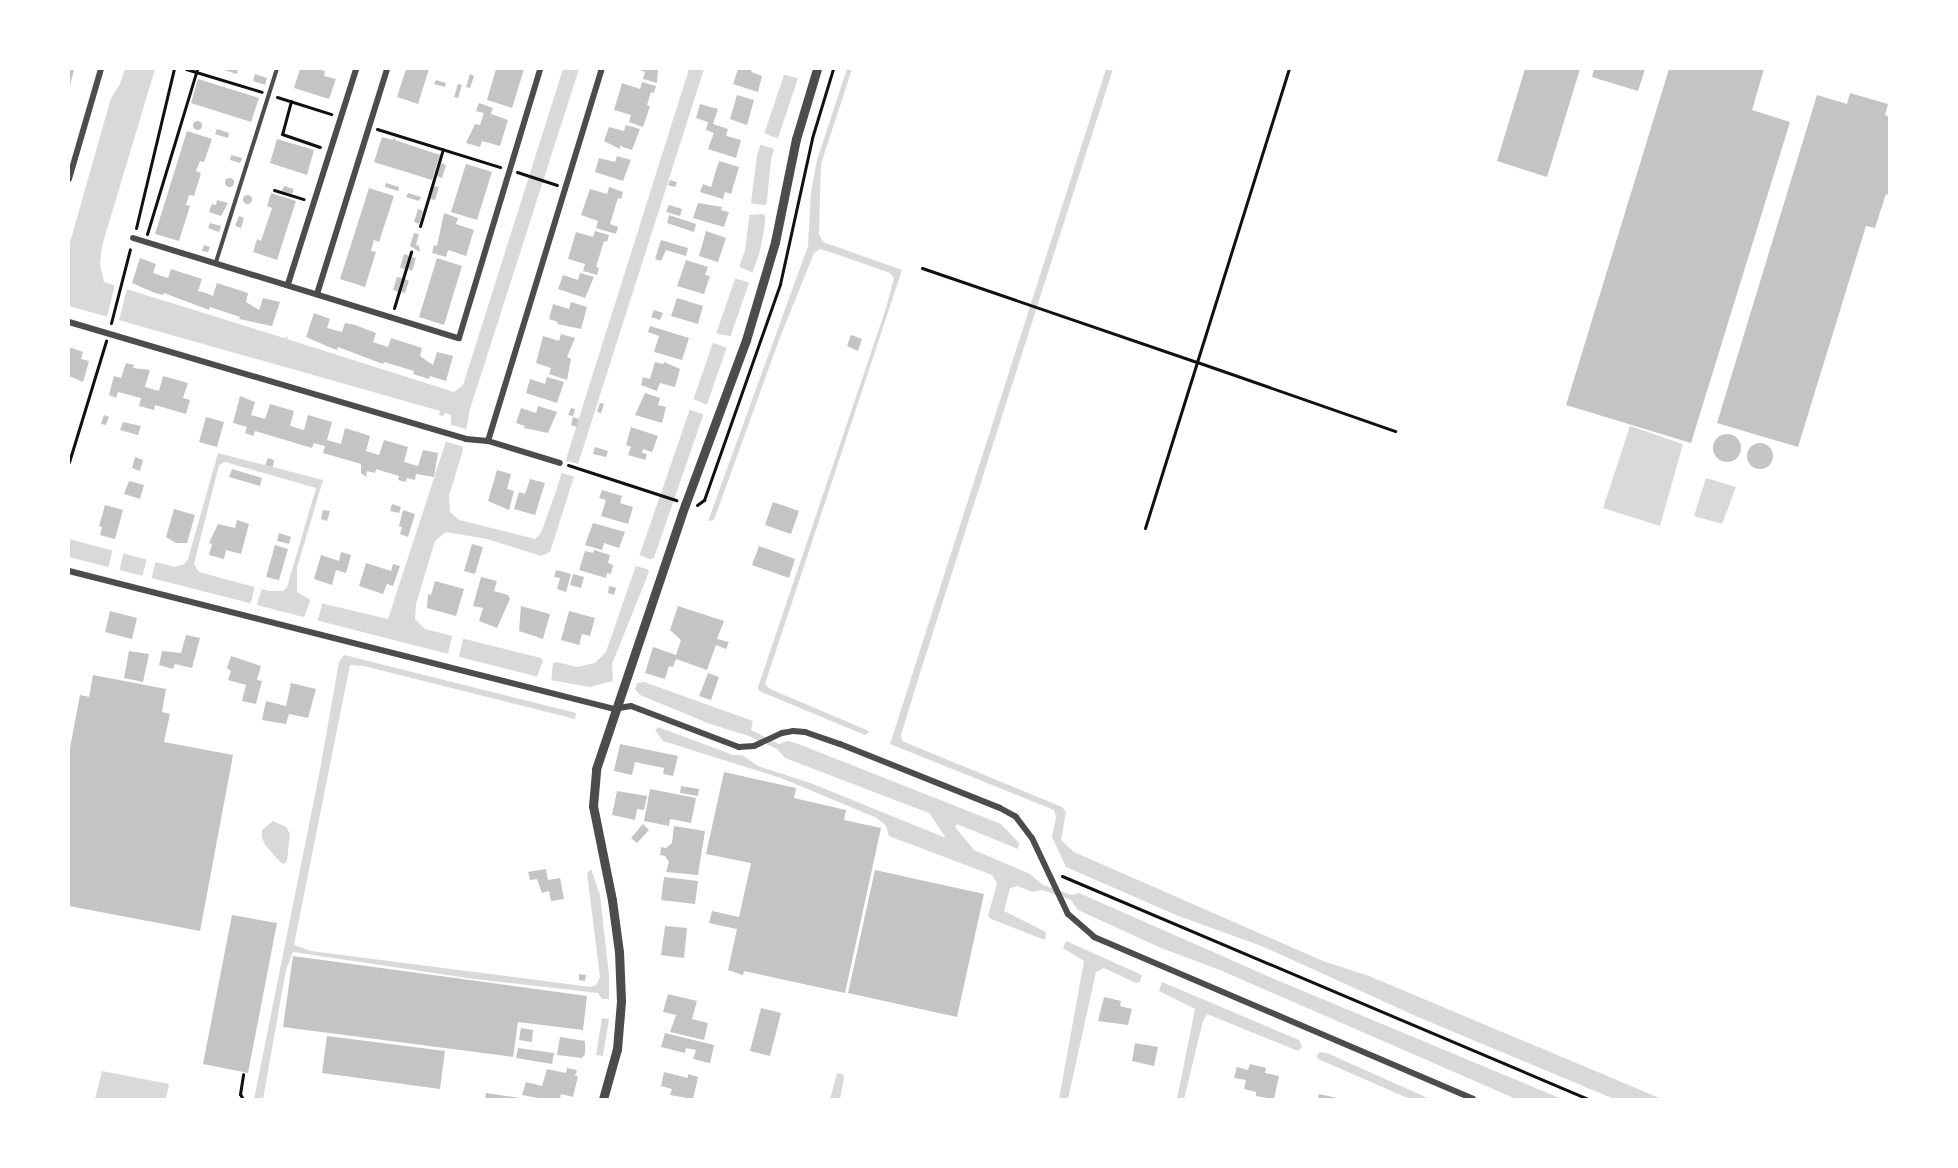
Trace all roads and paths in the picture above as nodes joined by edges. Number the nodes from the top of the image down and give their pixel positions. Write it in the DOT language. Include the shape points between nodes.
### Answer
graph roads {
  1 [pos="101,69"];
  2 [pos="174,69"];
  3 [pos="197,69"];
  4 [pos="277,69"];
  5 [pos="356,69"];
  6 [pos="387,69"];
  7 [pos="540,69"];
  8 [pos="602,69"];
  9 [pos="817,69"];
  10 [pos="1289,69"];
  11 [pos="291,101"];
  12 [pos="443,149"];
  13 [pos="317,157"];
  14 [pos="522,173"];
  15 [pos="69,179"];
  16 [pos="549,183"];
  17 [pos="307,189"];
  18 [pos="274,190"];
  19 [pos="304,199"];
  20 [pos="314,202"];
  21 [pos="420,226"];
  22 [pos="133,238"];
  23 [pos="144,241"];
  24 [pos="411,252"];
  25 [pos="216,262"];
  26 [pos="922,268"];
  27 [pos="288,284"];
  28 [pos="317,294"];
  29 [pos="391,318"];
  30 [pos="112,319"];
  31 [pos="69,322"];
  32 [pos="108,333"];
  33 [pos="1197,362"];
  34 [pos="1395,431"];
  35 [pos="488,441"];
  36 [pos="69,462"];
  37 [pos="561,463"];
  38 [pos="582,469"];
  39 [pos="682,503"];
  40 [pos="1145,528"];
  41 [pos="69,571"];
  42 [pos="614,709"];
  43 [pos="1046,869"];
  44 [pos="243,1074"];
  45 [pos="243,1099"];
  46 [pos="603,1099"];
  47 [pos="1473,1099"];
  48 [pos="1588,1099"];
  1 -- 15 [label="street"];
  2 -- 22 [label="path"];
  3 -- 23 [label="path"];
  4 -- 25 [label="lane"];
  5 -- 20 [label="street"];
  6 -- 28 [label="street"];
  7 -- 29 [label="street" via="459,338"];
  8 -- 35 [label="street"];
  9 -- 39 [label="street" via="746,340"];
  10 -- 33 [label="path"];
  11 -- 13 [label="path" via="282,134 321,146"];
  12 -- 21 [label="path"];
  14 -- 16 [label="path"];
  17 -- 19 [label="path"];
  18 -- 19 [label="path"];
  19 -- 20 [label="path"];
  20 -- 27 [label="street"];
  22 -- 23 [label="street"];
  22 -- 30 [label="path"];
  23 -- 25 [label="street"];
  24 -- 29 [label="path"];
  25 -- 27 [label="street"];
  26 -- 33 [label="path"];
  27 -- 28 [label="street"];
  28 -- 29 [label="street"];
  31 -- 32 [label="street"];
  32 -- 35 [label="street" via="466,439"];
  32 -- 36 [label="path"];
  33 -- 34 [label="path"];
  33 -- 40 [label="path"];
  35 -- 37 [label="street"];
  38 -- 39 [label="path"];
  39 -- 42 [label="street"];
  41 -- 42 [label="street"];
  42 -- 43 [label="street" via="631,706 735,746 754,746 789,731 805,732 1000,807 1028,830"];
  42 -- 46 [label="street" via="596,769 593,795 612,900 621,1000 617,1049"];
  43 -- 47 [label="street" via="1074,921 1106,943"];
  43 -- 48 [label="path"];
  44 -- 45 [label="path"];
}
